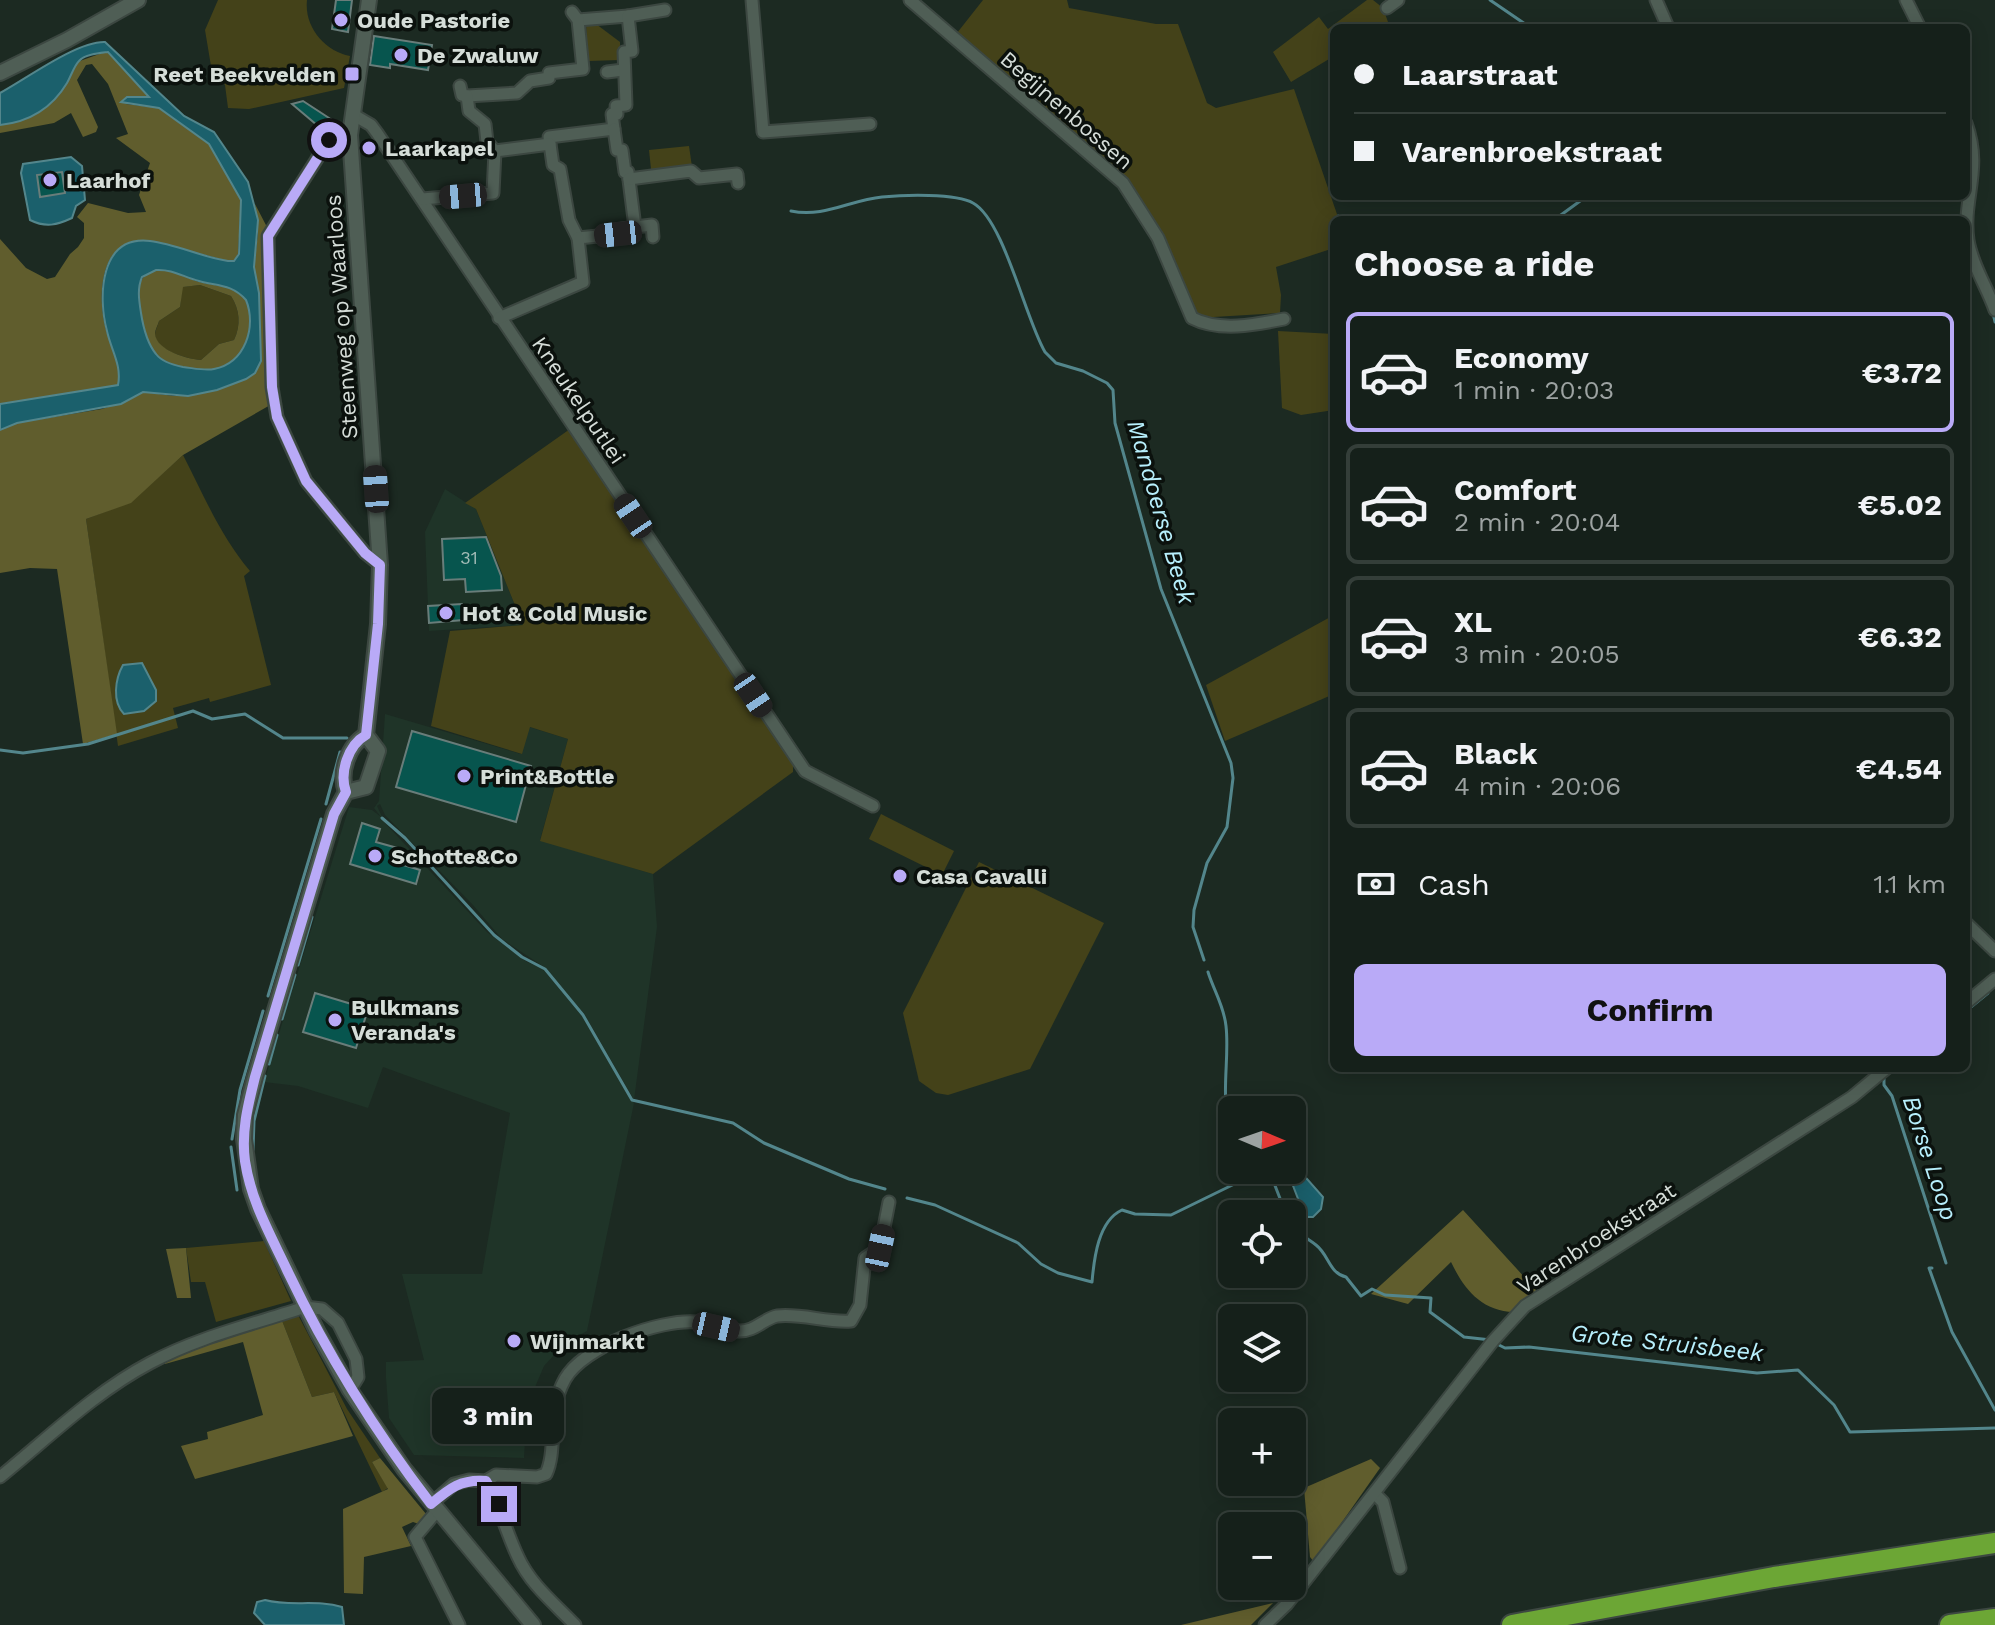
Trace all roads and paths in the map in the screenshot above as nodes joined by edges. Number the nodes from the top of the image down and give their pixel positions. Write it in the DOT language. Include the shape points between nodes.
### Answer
graph roads {
  1 [pos="138,0"];
  2 [pos="369,0"];
  3 [pos="752,0"];
  4 [pos="910,0"];
  5 [pos="1398,0"];
  6 [pos="1656,0"];
  7 [pos="1906,0"];
  8 [pos="1387,8"];
  9 [pos="665,10"];
  10 [pos="628,16"];
  11 [pos="1667,24"];
  12 [pos="1918,24"];
  13 [pos="623,70"];
  14 [pos="607,72"];
  15 [pos="0,73"];
  16 [pos="352,114"];
  17 [pos="870,124"];
  18 [pos="614,129"];
  19 [pos="1970,133"];
  20 [pos="350,135"];
  21 [pos="550,144"];
  22 [pos="495,151"];
  23 [pos="629,179"];
  24 [pos="738,183"];
  25 [pos="422,199"];
  26 [pos="1970,219"];
  27 [pos="635,227"];
  28 [pos="653,237"];
  29 [pos="578,238"];
  30 [pos="1970,244"];
  31 [pos="1995,310"];
  32 [pos="499,318"];
  33 [pos="1284,319"];
  34 [pos="380,565"];
  35 [pos="366,735"];
  36 [pos="346,792"];
  37 [pos="873,806"];
  38 [pos="1970,927"];
  39 [pos="1995,951"];
  40 [pos="1995,979"];
  41 [pos="1970,1000"];
  42 [pos="1882,1072"];
  43 [pos="889,1202"];
  44 [pos="305,1307"];
  45 [pos="350,1390"];
  46 [pos="0,1477"];
  47 [pos="486,1481"];
  48 [pos="1374,1493"];
  49 [pos="434,1508"];
  50 [pos="1995,1543"];
  51 [pos="1400,1568"];
  52 [pos="1995,1619"];
  53 [pos="459,1625"];
  54 [pos="533,1625"];
  55 [pos="575,1625"];
  56 [pos="1265,1625"];
  57 [pos="1512,1625"];
  58 [pos="1950,1625"];
  1 -- 15 [label="street"];
  2 -- 16 [label="street, Steenweg op Waarloos"];
  3 -- 17 [label="street" via="763,132"];
  4 -- 33 [label="street, Begijnenbossen" via="1123,183 1158,238 1192,318 1218,326"];
  5 -- 8 [label="street"];
  6 -- 11 [label="street"];
  7 -- 12 [label="street"];
  9 -- 10 [label="street"];
  10 -- 13 [label="street" via="632,51 624,52"];
  10 -- 22 [label="street" via="575,16 588,69 549,73 549,78 530,81 517,93 464,91 469,111 485,124 487,142"];
  13 -- 14 [label="street"];
  13 -- 18 [label="street" via="626,105 616,106 617,114 612,114"];
  16 -- 20 [label="street, Steenweg op Waarloos"];
  16 -- 25 [label="street, Kneukelputlei" via="371,125"];
  18 -- 21 [label="street" via="549,137"];
  18 -- 23 [label="street"];
  19 -- 26 [label="street" via="1975,168"];
  20 -- 34 [label="street, Steenweg op Waarloos"];
  20 -- 34 [label="street" via="329,140 270,228 266,252 271,373 277,417 306,481"];
  21 -- 22 [label="street"];
  21 -- 29 [label="street"];
  22 -- 25 [label="street" via="493,193"];
  23 -- 24 [label="street" via="691,171 699,178 737,174"];
  23 -- 27 [label="street"];
  25 -- 32 [label="street, Kneukelputlei"];
  27 -- 28 [label="street" via="652,225"];
  27 -- 29 [label="street"];
  29 -- 32 [label="street" via="583,282"];
  30 -- 31 [label="street"];
  32 -- 37 [label="street, Kneukelputlei" via="805,771"];
  34 -- 35 [label="street, Steenweg op Waarloos"];
  35 -- 36 [label="street, Steenweg op Waarloos" via="351,749 342,782"];
  35 -- 36 [label="street, Steenweg op Waarloos" via="378,751 372,777 366,787"];
  36 -- 44 [label="street, Steenweg op Waarloos" via="334,814 245,1115 251,1189"];
  38 -- 39 [label="street"];
  40 -- 41 [label="street"];
  42 -- 48 [label="street, Varenbroekstraat" via="1852,1097 1525,1306"];
  43 -- 47 [label="street" via="880,1248 865,1258 860,1305 851,1321 776,1316 753,1331 736,1332 676,1323 604,1346 580,1360 556,1398 546,1474 496,1475"];
  44 -- 45 [label="street, Steenweg op Waarloos"];
  44 -- 45 [label="street" via="322,1309 338,1323 356,1359 358,1377"];
  44 -- 46 [label="street" via="185,1346 150,1363 97,1398"];
  45 -- 49 [label="street, Steenweg op Waarloos"];
  47 -- 49 [label="street" via="454,1484"];
  47 -- 55 [label="street" via="518,1559"];
  48 -- 51 [label="street" via="1383,1502"];
  48 -- 56 [label="street, Varenbroekstraat"];
  49 -- 53 [label="street" via="415,1537"];
  49 -- 54 [label="street, Steenweg op Waarloos"];
  50 -- 57 [label="highway"];
  52 -- 58 [label="highway"];
}
